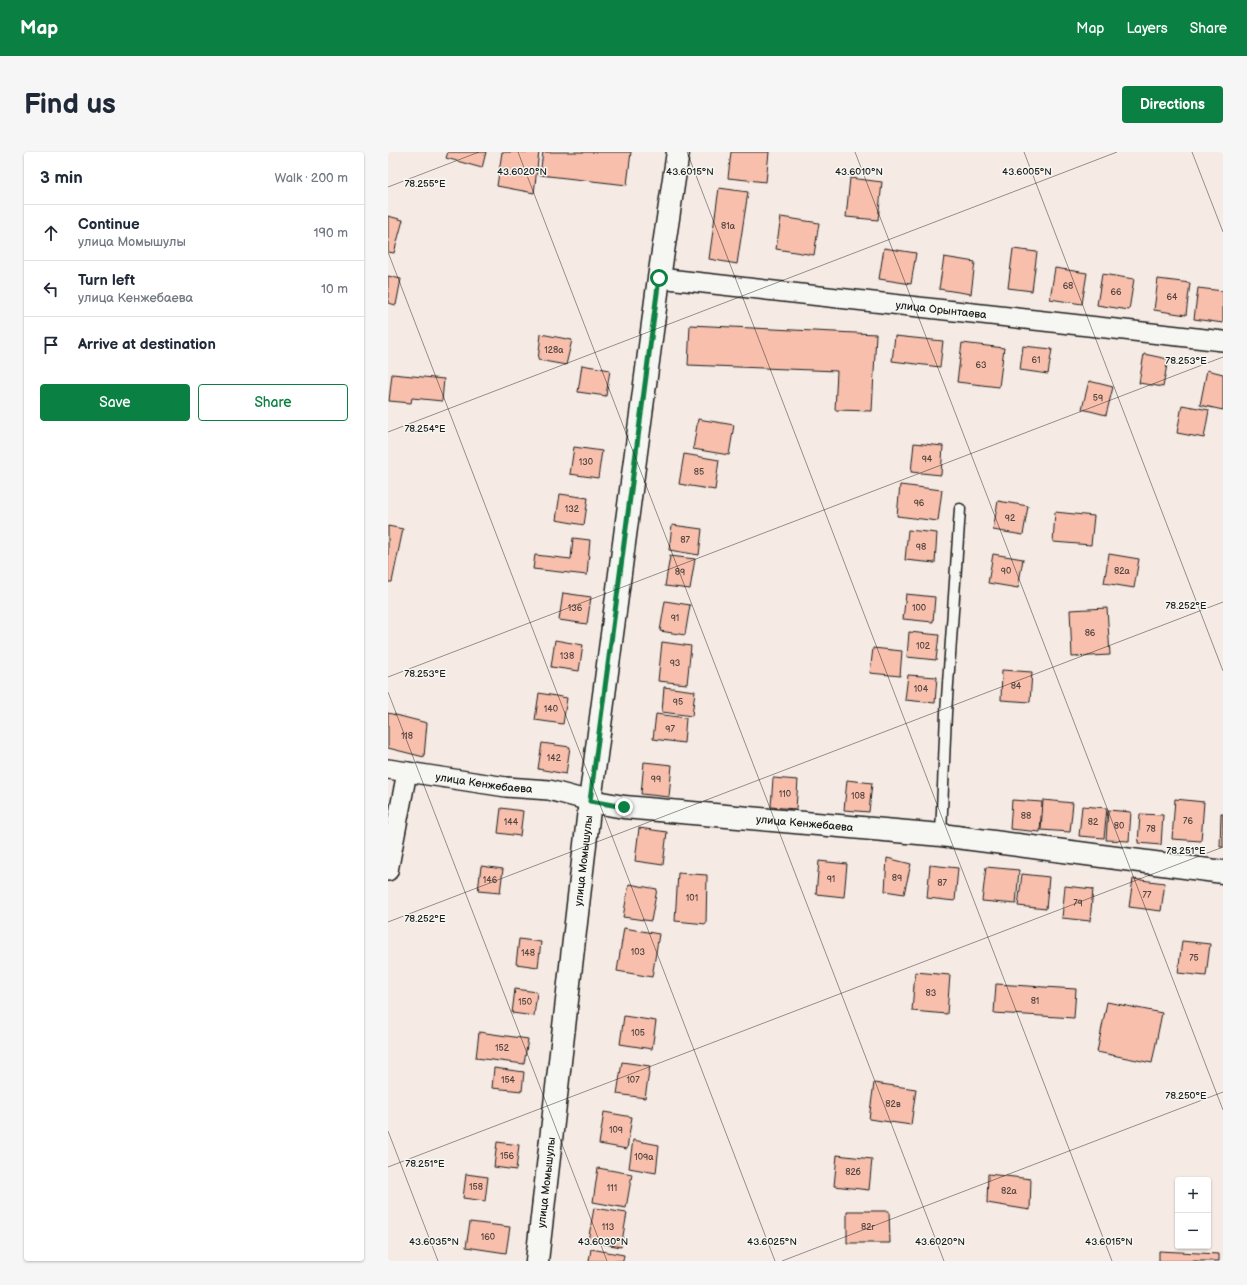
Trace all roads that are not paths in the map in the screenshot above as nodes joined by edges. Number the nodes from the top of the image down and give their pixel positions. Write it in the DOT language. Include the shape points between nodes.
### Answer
graph roads {
  1 [pos="678,152"];
  2 [pos="659,278"];
  3 [pos="1223,340"];
  4 [pos="960,509"];
  5 [pos="388,769"];
  6 [pos="407,772"];
  7 [pos="590,801"];
  8 [pos="941,835"];
  9 [pos="388,871"];
  10 [pos="1223,872"];
  11 [pos="536,1261"];
  1 -- 2 [label="street, улица Момышулы"];
  2 -- 3 [label="street, улица Орынтаева"];
  2 -- 7 [label="street, улица Момышулы"];
  4 -- 8 [label="lane" via="946,713"];
  5 -- 6 [label="street, улица Кенжебаева"];
  6 -- 7 [label="street, улица Кенжебаева" via="506,787 549,790"];
  6 -- 9 [label="street"];
  7 -- 8 [label="street, улица Кенжебаева" via="624,807"];
  7 -- 11 [label="street, улица Момышулы"];
  8 -- 10 [label="street, улица Кенжебаева"];
}
